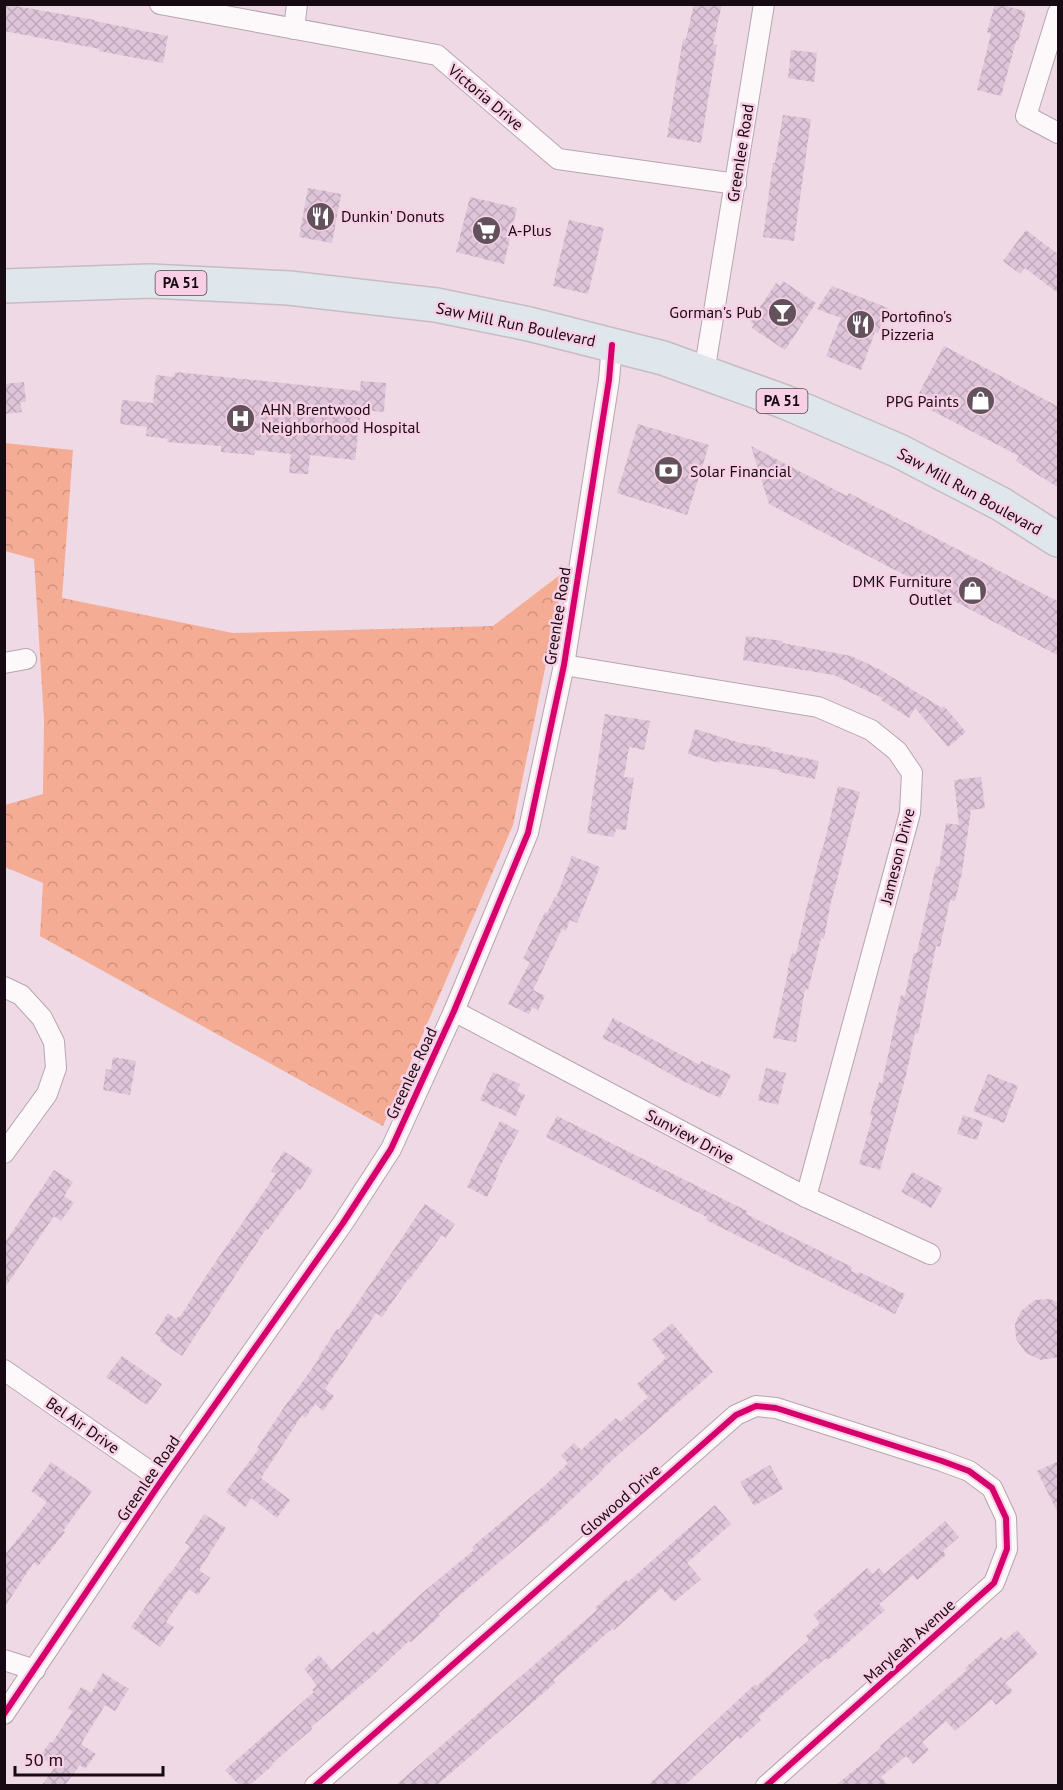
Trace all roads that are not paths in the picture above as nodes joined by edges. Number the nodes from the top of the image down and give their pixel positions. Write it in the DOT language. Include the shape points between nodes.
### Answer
graph roads {
  1 [pos="160,4"];
  2 [pos="297,4"];
  3 [pos="764,4"];
  4 [pos="1059,13"];
  5 [pos="294,29"];
  6 [pos="1059,134"];
  7 [pos="736,184"];
  8 [pos="4,286"];
  9 [pos="612,345"];
  10 [pos="704,373"];
  11 [pos="1059,540"];
  12 [pos="26,659"];
  13 [pos="4,663"];
  14 [pos="564,665"];
  15 [pos="4,987"];
  16 [pos="454,1011"];
  17 [pos="4,1153"];
  18 [pos="806,1197"];
  19 [pos="930,1254"];
  20 [pos="4,1370"];
  21 [pos="162,1480"];
  22 [pos="992,1488"];
  23 [pos="4,1660"];
  24 [pos="35,1670"];
  25 [pos="4,1714"];
  26 [pos="315,1785"];
  27 [pos="766,1785"];
  1 -- 5 [label="street, Victoria Drive"];
  2 -- 5 [label="street"];
  3 -- 7 [label="street, Greenlee Road"];
  4 -- 6 [label="street" via="1026,116"];
  5 -- 7 [label="street, Victoria Drive" via="437,56 558,159"];
  7 -- 10 [label="street, Greenlee Road"];
  8 -- 9 [label="highway, Saw Mill Run Boulevard / PA 51" via="150,282 289,288 436,306"];
  9 -- 10 [label="highway, Saw Mill Run Boulevard / PA 51"];
  9 -- 14 [label="street, Greenlee Road"];
  10 -- 11 [label="highway, Saw Mill Run Boulevard / PA 51" via="785,402 899,451 1001,504"];
  12 -- 13 [label="street"];
  14 -- 16 [label="street, Greenlee Road" via="528,833"];
  14 -- 18 [label="street, Jameson Drive" via="818,707 871,730 897,751 912,773 910,813"];
  15 -- 17 [label="street" via="21,995 42,1018 54,1042 56,1068 47,1094"];
  16 -- 18 [label="street, Sunview Drive"];
  16 -- 21 [label="street, Greenlee Road" via="391,1149"];
  18 -- 19 [label="street, Sunview Drive"];
  20 -- 21 [label="street, Bel Air Drive"];
  21 -- 24 [label="street, Greenlee Road"];
  22 -- 26 [label="street, Glowood Drive" via="969,1471 942,1461 776,1408 756,1406 736,1416"];
  22 -- 27 [label="street, Maryleah Avenue" via="1006,1518 1007,1549 994,1583"];
  23 -- 24 [label="street"];
  24 -- 25 [label="street, Greenlee Road"];
}
